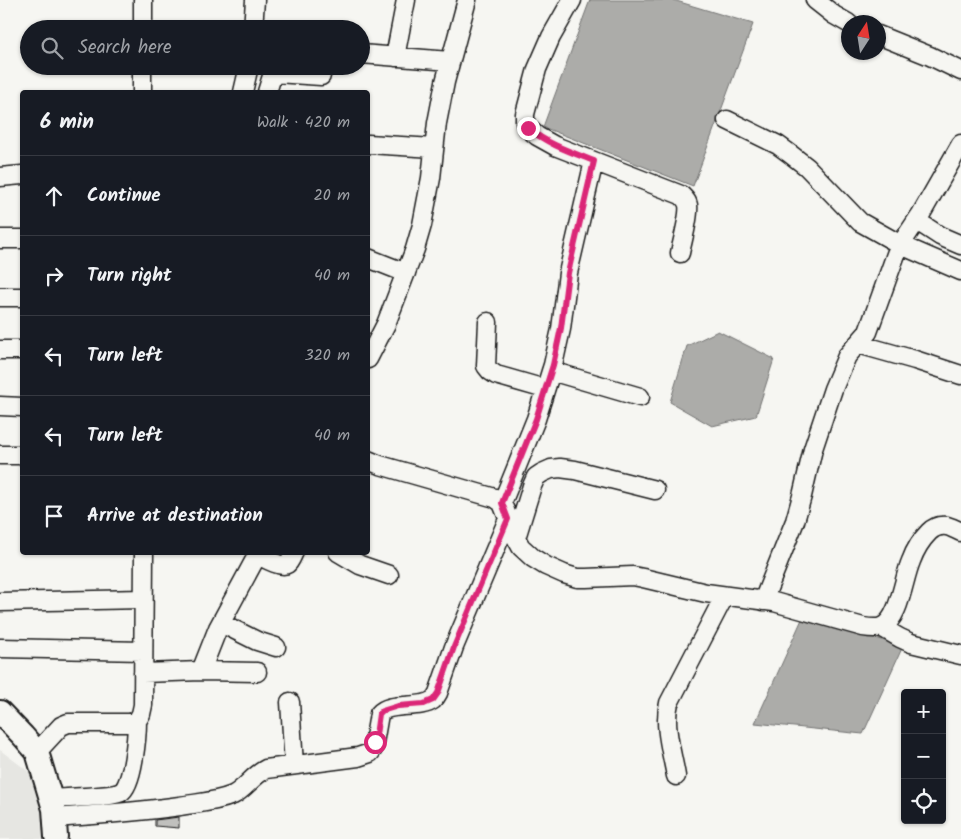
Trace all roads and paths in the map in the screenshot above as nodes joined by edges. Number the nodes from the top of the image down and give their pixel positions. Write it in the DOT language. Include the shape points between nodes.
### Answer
graph roads {
  1 [pos="143,0"];
  2 [pos="256,0"];
  3 [pos="406,0"];
  4 [pos="467,0"];
  5 [pos="572,0"];
  6 [pos="815,0"];
  7 [pos="841,19"];
  8 [pos="143,20"];
  9 [pos="254,20"];
  10 [pos="886,38"];
  11 [pos="370,55"];
  12 [pos="395,57"];
  13 [pos="450,61"];
  14 [pos="961,71"];
  15 [pos="142,75"];
  16 [pos="246,75"];
  17 [pos="273,75"];
  18 [pos="306,75"];
  19 [pos="321,76"];
  20 [pos="142,90"];
  21 [pos="243,90"];
  22 [pos="268,90"];
  23 [pos="727,120"];
  24 [pos="370,144"];
  25 [pos="961,144"];
  26 [pos="434,148"];
  27 [pos="594,161"];
  28 [pos="20,175"];
  29 [pos="0,177"];
  30 [pos="917,220"];
  31 [pos="0,239"];
  32 [pos="20,239"];
  33 [pos="901,245"];
  34 [pos="961,245"];
  35 [pos="680,253"];
  36 [pos="370,259"];
  37 [pos="961,272"];
  38 [pos="406,273"];
  39 [pos="0,297"];
  40 [pos="20,297"];
  41 [pos="488,322"];
  42 [pos="858,344"];
  43 [pos="0,350"];
  44 [pos="20,350"];
  45 [pos="370,355"];
  46 [pos="551,372"];
  47 [pos="961,374"];
  48 [pos="545,388"];
  49 [pos="640,397"];
  50 [pos="0,406"];
  51 [pos="20,407"];
  52 [pos="0,455"];
  53 [pos="20,455"];
  54 [pos="370,461"];
  55 [pos="655,490"];
  56 [pos="505,511"];
  57 [pos="961,532"];
  58 [pos="516,538"];
  59 [pos="144,555"];
  60 [pos="258,555"];
  61 [pos="261,555"];
  62 [pos="293,555"];
  63 [pos="343,555"];
  64 [pos="389,575"];
  65 [pos="724,596"];
  66 [pos="144,599"];
  67 [pos="763,601"];
  68 [pos="0,602"];
  69 [pos="221,623"];
  70 [pos="881,627"];
  71 [pos="276,647"];
  72 [pos="0,648"];
  73 [pos="143,651"];
  74 [pos="961,655"];
  75 [pos="201,670"];
  76 [pos="257,672"];
  77 [pos="143,673"];
  78 [pos="290,702"];
  79 [pos="0,712"];
  80 [pos="137,721"];
  81 [pos="0,732"];
  82 [pos="30,744"];
  83 [pos="294,765"];
  84 [pos="676,776"];
  85 [pos="54,818"];
  1 -- 8 [label="street"];
  2 -- 9 [label="street"];
  3 -- 12 [label="street"];
  4 -- 13 [label="street"];
  5 -- 27 [label="street" via="536,69 525,122 537,136"];
  6 -- 7 [label="street"];
  10 -- 14 [label="street"];
  11 -- 12 [label="street"];
  12 -- 13 [label="street"];
  13 -- 26 [label="street"];
  15 -- 20 [label="street"];
  16 -- 21 [label="street"];
  17 -- 22 [label="street"];
  18 -- 19 [label="street"];
  23 -- 33 [label="street" via="778,145 807,167 860,222"];
  24 -- 26 [label="street"];
  25 -- 30 [label="street"];
  26 -- 38 [label="street" via="422,225"];
  27 -- 35 [label="street" via="681,195 686,200 687,215"];
  27 -- 46 [label="street" via="568,273"];
  28 -- 29 [label="street"];
  30 -- 33 [label="street"];
  30 -- 34 [label="street" via="940,236"];
  31 -- 32 [label="street"];
  33 -- 37 [label="street"];
  33 -- 42 [label="street" via="868,332"];
  36 -- 38 [label="street"];
  38 -- 45 [label="street"];
  39 -- 40 [label="street"];
  41 -- 48 [label="street" via="486,366 490,371"];
  42 -- 47 [label="street"];
  42 -- 67 [label="street" via="847,356 833,389 813,449 795,521"];
  43 -- 44 [label="street"];
  46 -- 48 [label="street"];
  46 -- 49 [label="street"];
  48 -- 56 [label="street"];
  50 -- 51 [label="street"];
  52 -- 53 [label="street"];
  54 -- 56 [label="street" via="487,495"];
  55 -- 58 [label="street" via="575,470 551,469 536,477"];
  56 -- 58 [label="street"];
  56 -- 83 [label="street" via="433,700 382,711 370,753"];
  57 -- 70 [label="street" via="940,526 933,528 920,543 910,562 896,612"];
  58 -- 65 [label="street" via="533,558 577,578 632,576"];
  59 -- 66 [label="street"];
  60 -- 69 [label="street"];
  61 -- 62 [label="street" via="282,565 289,563"];
  63 -- 64 [label="street"];
  65 -- 67 [label="street"];
  65 -- 84 [label="street" via="667,710"];
  66 -- 68 [label="street"];
  66 -- 73 [label="street"];
  67 -- 70 [label="street" via="863,627"];
  69 -- 71 [label="street"];
  69 -- 75 [label="street"];
  70 -- 74 [label="street" via="912,643"];
  72 -- 73 [label="street"];
  73 -- 77 [label="street"];
  75 -- 76 [label="street"];
  75 -- 77 [label="street"];
  77 -- 80 [label="street" via="141,714"];
  78 -- 83 [label="street"];
  79 -- 82 [label="main road"];
  80 -- 82 [label="street" via="68,722"];
  80 -- 85 [label="street" via="128,782 122,792 107,795"];
  81 -- 82 [label="main road"];
  82 -- 85 [label="main road"];
  83 -- 85 [label="street" via="266,769 239,791 210,801 143,811"];
}
